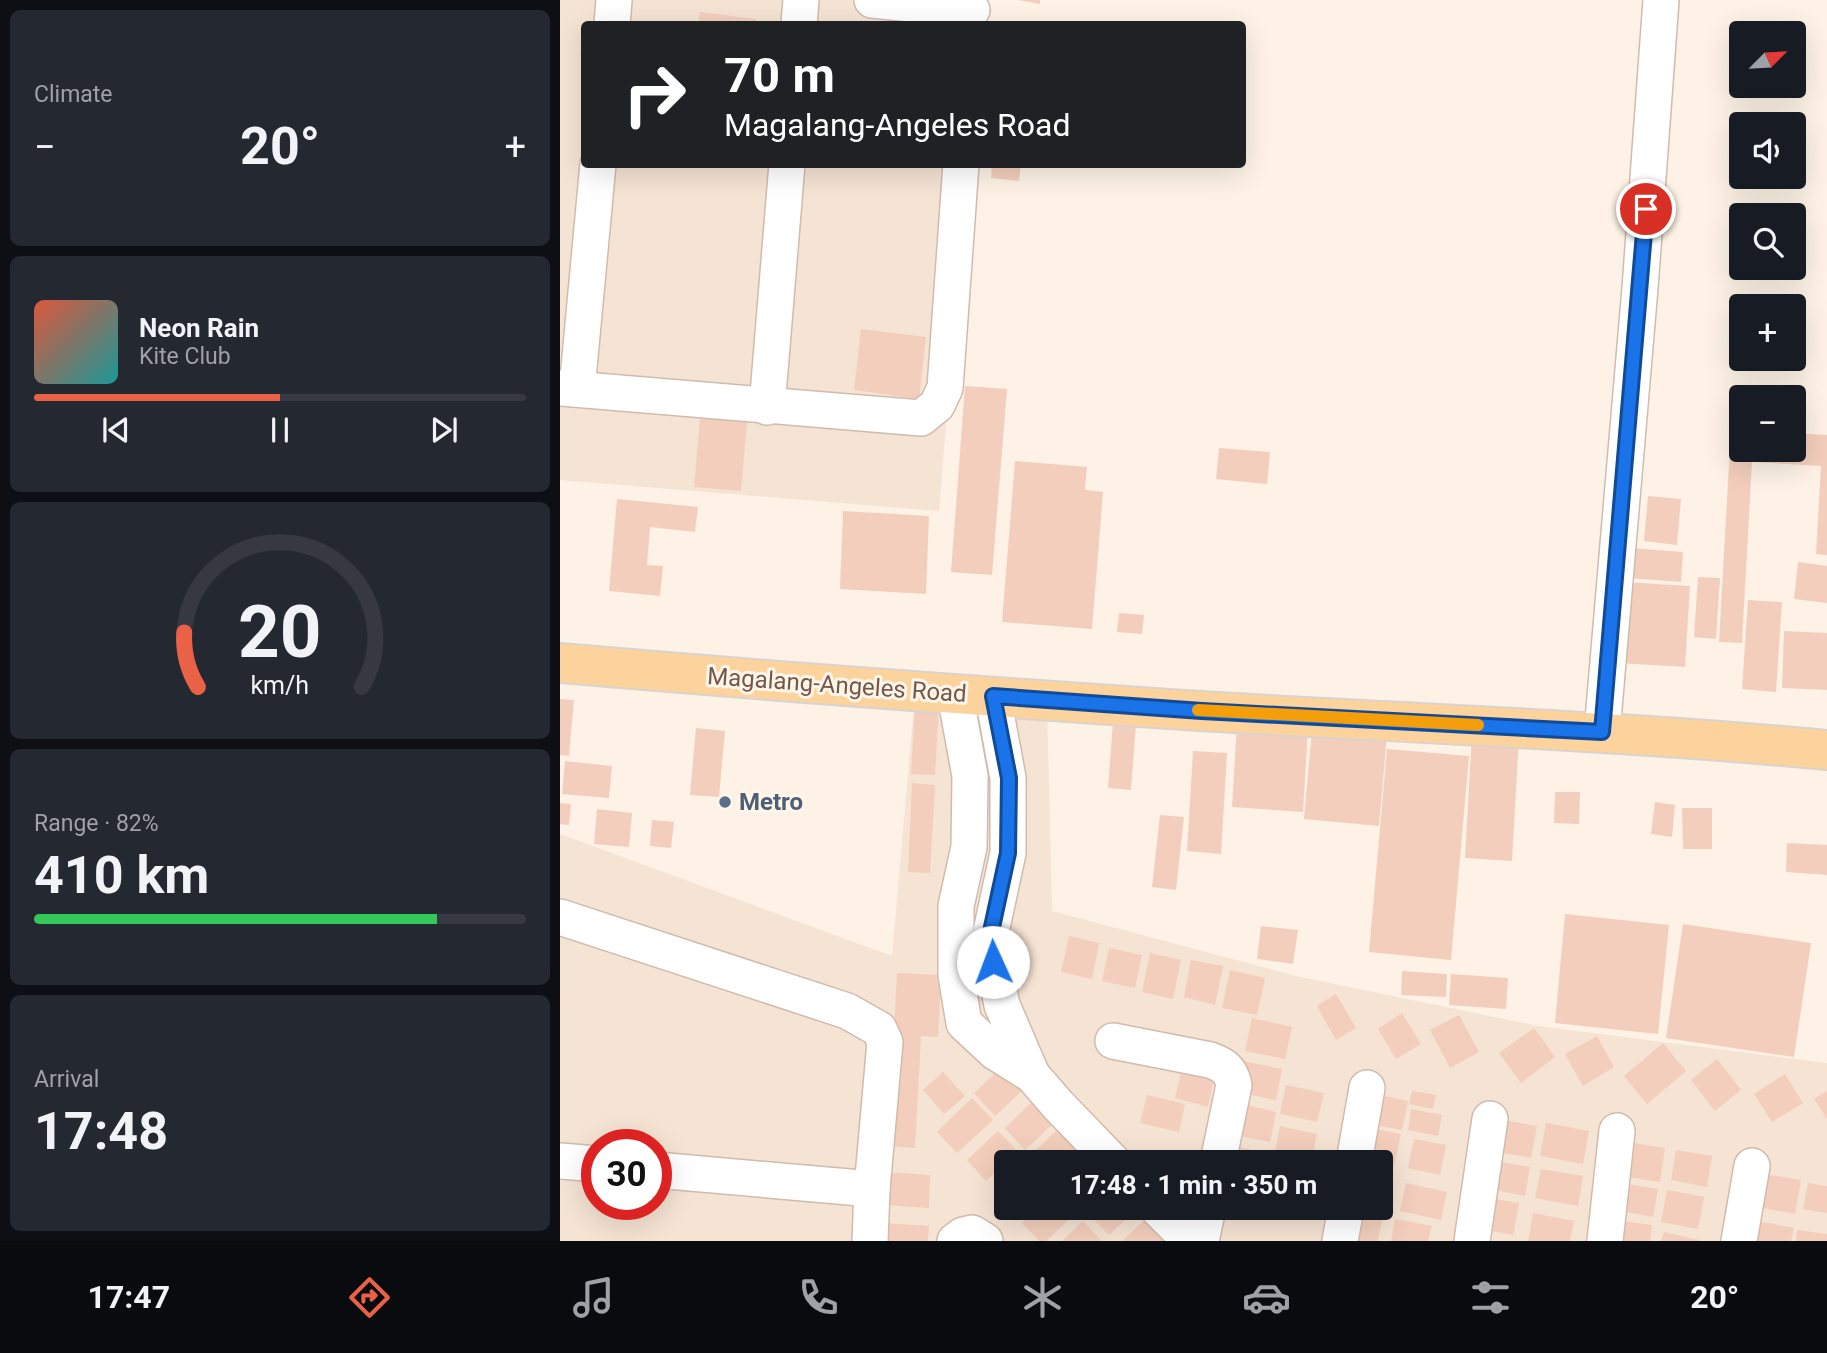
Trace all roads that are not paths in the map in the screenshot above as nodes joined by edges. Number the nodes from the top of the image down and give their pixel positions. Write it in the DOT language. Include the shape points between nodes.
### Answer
graph roads {
  1 [pos="614,0"];
  2 [pos="802,0"];
  3 [pos="872,0"];
  4 [pos="1661,0"];
  5 [pos="972,12"];
  6 [pos="612,21"];
  7 [pos="799,21"];
  8 [pos="597,168"];
  9 [pos="788,168"];
  10 [pos="961,168"];
  11 [pos="568,388"];
  12 [pos="767,407"];
  13 [pos="560,663"];
  14 [pos="955,694"];
  15 [pos="993,696"];
  16 [pos="1602,732"];
  17 [pos="1827,750"];
  18 [pos="560,918"];
  19 [pos="989,941"];
  20 [pos="955,943"];
  21 [pos="1113,1041"];
  22 [pos="1032,1075"];
  23 [pos="1367,1088"];
  24 [pos="1490,1119"];
  25 [pos="1617,1131"];
  26 [pos="1101,1150"];
  27 [pos="1220,1150"];
  28 [pos="1356,1150"];
  29 [pos="560,1161"];
  30 [pos="581,1163"];
  31 [pos="1752,1166"];
  32 [pos="672,1171"];
  33 [pos="872,1189"];
  34 [pos="1169,1220"];
  35 [pos="1205,1220"];
  36 [pos="1344,1220"];
  37 [pos="870,1241"];
  38 [pos="956,1241"];
  39 [pos="985,1241"];
  40 [pos="1190,1241"];
  41 [pos="1201,1241"];
  42 [pos="1340,1241"];
  43 [pos="1472,1241"];
  44 [pos="1605,1241"];
  45 [pos="1739,1241"];
  1 -- 6 [label="street"];
  2 -- 7 [label="street"];
  3 -- 5 [label="street"];
  4 -- 16 [label="street"];
  8 -- 11 [label="street"];
  9 -- 12 [label="street"];
  10 -- 12 [label="street" via="945,388 937,405 920,418"];
  11 -- 12 [label="street"];
  13 -- 14 [label="main road, Magalang-Angeles Road"];
  14 -- 15 [label="main road, Magalang-Angeles Road"];
  14 -- 20 [label="street" via="970,776 969,847 956,906"];
  15 -- 16 [label="main road, Magalang-Angeles Road"];
  15 -- 19 [label="street" via="1009,778 1008,853"];
  16 -- 17 [label="main road, Magalang-Angeles Road"];
  18 -- 33 [label="street" via="847,1011 879,1029 886,1042"];
  19 -- 20 [label="street"];
  19 -- 22 [label="street" via="1002,1005"];
  20 -- 22 [label="street" via="964,1023 995,1052"];
  21 -- 27 [label="street" via="1210,1060 1231,1073 1234,1085"];
  22 -- 26 [label="street"];
  23 -- 28 [label="street"];
  24 -- 43 [label="street"];
  25 -- 44 [label="street"];
  29 -- 30 [label="street"];
  31 -- 45 [label="street"];
  32 -- 33 [label="street"];
  33 -- 37 [label="street"];
  34 -- 40 [label="street"];
  35 -- 41 [label="street"];
  36 -- 42 [label="street"];
  38 -- 39 [label="street" via="972,1233"];
}
